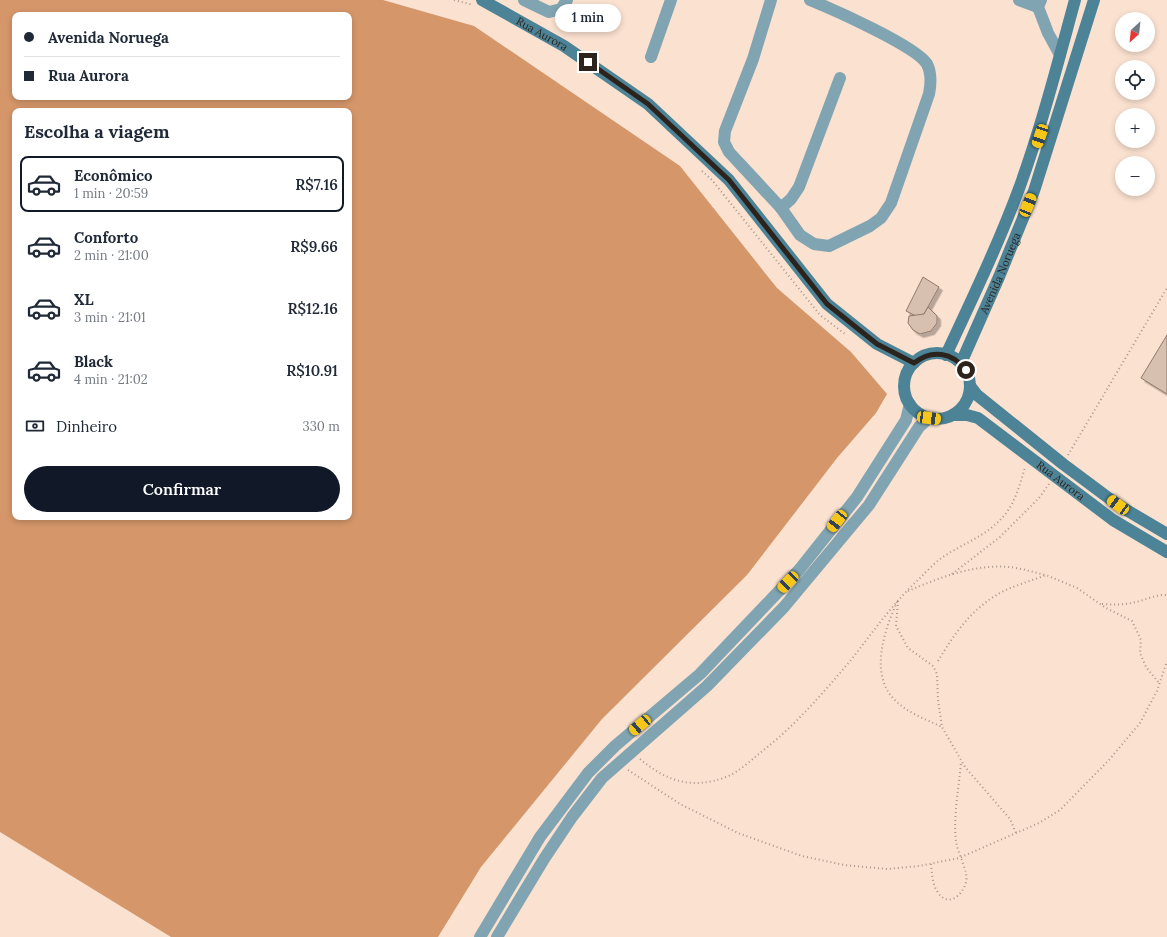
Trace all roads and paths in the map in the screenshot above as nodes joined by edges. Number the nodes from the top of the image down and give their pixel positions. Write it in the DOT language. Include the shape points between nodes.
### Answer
graph roads {
  1 [pos="454,0"];
  2 [pos="524,0"];
  3 [pos="568,0"];
  4 [pos="671,0"];
  5 [pos="771,0"];
  6 [pos="810,0"];
  7 [pos="1019,0"];
  8 [pos="1075,0"];
  9 [pos="1084,0"];
  10 [pos="1094,0"];
  11 [pos="1039,3"];
  12 [pos="481,4"];
  13 [pos="1060,55"];
  14 [pos="652,57"];
  15 [pos="1077,57"];
  16 [pos="840,78"];
  17 [pos="1044,112"];
  18 [pos="701,170"];
  19 [pos="1037,181"];
  20 [pos="781,208"];
  21 [pos="1167,288"];
  22 [pos="849,337"];
  23 [pos="946,354"];
  24 [pos="914,363"];
  25 [pos="961,363"];
  26 [pos="970,386"];
  27 [pos="910,404"];
  28 [pos="954,415"];
  29 [pos="929,418"];
  30 [pos="1029,455"];
  31 [pos="1063,464"];
  32 [pos="1056,475"];
  33 [pos="1167,534"];
  34 [pos="1167,552"];
  35 [pos="952,574"];
  36 [pos="1046,575"];
  37 [pos="906,592"];
  38 [pos="1167,595"];
  39 [pos="899,600"];
  40 [pos="1100,604"];
  41 [pos="938,661"];
  42 [pos="1167,661"];
  43 [pos="1159,683"];
  44 [pos="942,727"];
  45 [pos="631,752"];
  46 [pos="961,761"];
  47 [pos="619,762"];
  48 [pos="1016,833"];
  49 [pos="959,858"];
  50 [pos="931,864"];
  51 [pos="480,937"];
  52 [pos="497,937"];
  1 -- 12 [label="path"];
  2 -- 3 [label="street" via="549,12 561,9"];
  4 -- 14 [label="street"];
  5 -- 20 [label="street" via="753,59 725,130 724,142 729,152"];
  6 -- 20 [label="street" via="861,22 918,55 926,64 931,79 929,94 891,203 881,218 829,246 814,244 800,235"];
  7 -- 11 [label="street"];
  8 -- 13 [label="street, Avenida Noruega"];
  9 -- 15 [label="street" via="1070,45 1071,54"];
  10 -- 15 [label="street, Avenida Noruega"];
  11 -- 13 [label="street" via="1048,33"];
  12 -- 24 [label="street, Rua Aurora" via="564,46 648,104 729,180 827,304 877,344"];
  13 -- 17 [label="street, Avenida Noruega"];
  15 -- 19 [label="street, Avenida Noruega"];
  16 -- 20 [label="street" via="799,187"];
  17 -- 19 [label="street" via="1044,124 1028,172 1028,178"];
  17 -- 23 [label="street, Avenida Noruega" via="1017,193 985,271"];
  18 -- 22 [label="path" via="712,180 820,315"];
  19 -- 25 [label="street, Avenida Noruega"];
  21 -- 31 [label="path"];
  23 -- 24 [label="street" via="929,354"];
  23 -- 25 [label="street"];
  24 -- 27 [label="street" via="904,386"];
  25 -- 26 [label="street"];
  26 -- 28 [label="street" via="966,403"];
  26 -- 31 [label="street, Rua Aurora" via="977,395"];
  27 -- 29 [label="street" via="921,415"];
  27 -- 51 [label="street" via="906,420 857,497 799,570 700,674 615,746 588,773 540,837"];
  28 -- 29 [label="street"];
  28 -- 30 [label="street, Rua Aurora" via="978,418"];
  29 -- 45 [label="street" via="919,427 869,505 799,590 707,686"];
  30 -- 32 [label="street, Rua Aurora"];
  30 -- 37 [label="path" via="1018,489 1002,518 990,530 944,556"];
  31 -- 33 [label="street, Rua Aurora" via="1118,505"];
  32 -- 34 [label="street, Rua Aurora" via="1113,520"];
  32 -- 35 [label="path" via="1039,498 1000,537"];
  35 -- 36 [label="path" via="1009,567"];
  35 -- 37 [label="path"];
  36 -- 40 [label="path" via="1077,588"];
  36 -- 41 [label="path" via="1008,589 990,599 966,619"];
  37 -- 39 [label="path"];
  38 -- 40 [label="path" via="1118,605"];
  39 -- 44 [label="path" via="896,626 908,648 933,666 937,674"];
  39 -- 44 [label="path" via="890,620 883,650 881,672 885,687 892,697 918,717"];
  39 -- 45 [label="path" via="797,721 738,770 725,777 701,783 680,782 657,773"];
  40 -- 43 [label="path" via="1132,621 1142,640 1140,653 1146,667"];
  42 -- 43 [label="path"];
  43 -- 48 [label="path" via="1140,723 1109,760 1060,810 1039,824"];
  44 -- 46 [label="path"];
  45 -- 47 [label="street"];
  46 -- 48 [label="path" via="1010,819"];
  46 -- 49 [label="path" via="956,828"];
  47 -- 50 [label="path" via="680,804 738,833 802,856 844,865 887,869"];
  47 -- 52 [label="street" via="602,778 572,817"];
  48 -- 49 [label="path"];
  49 -- 50 [label="path"];
  49 -- 50 [label="path" via="966,870 967,880 964,890 952,900 943,897 936,890"];
}
